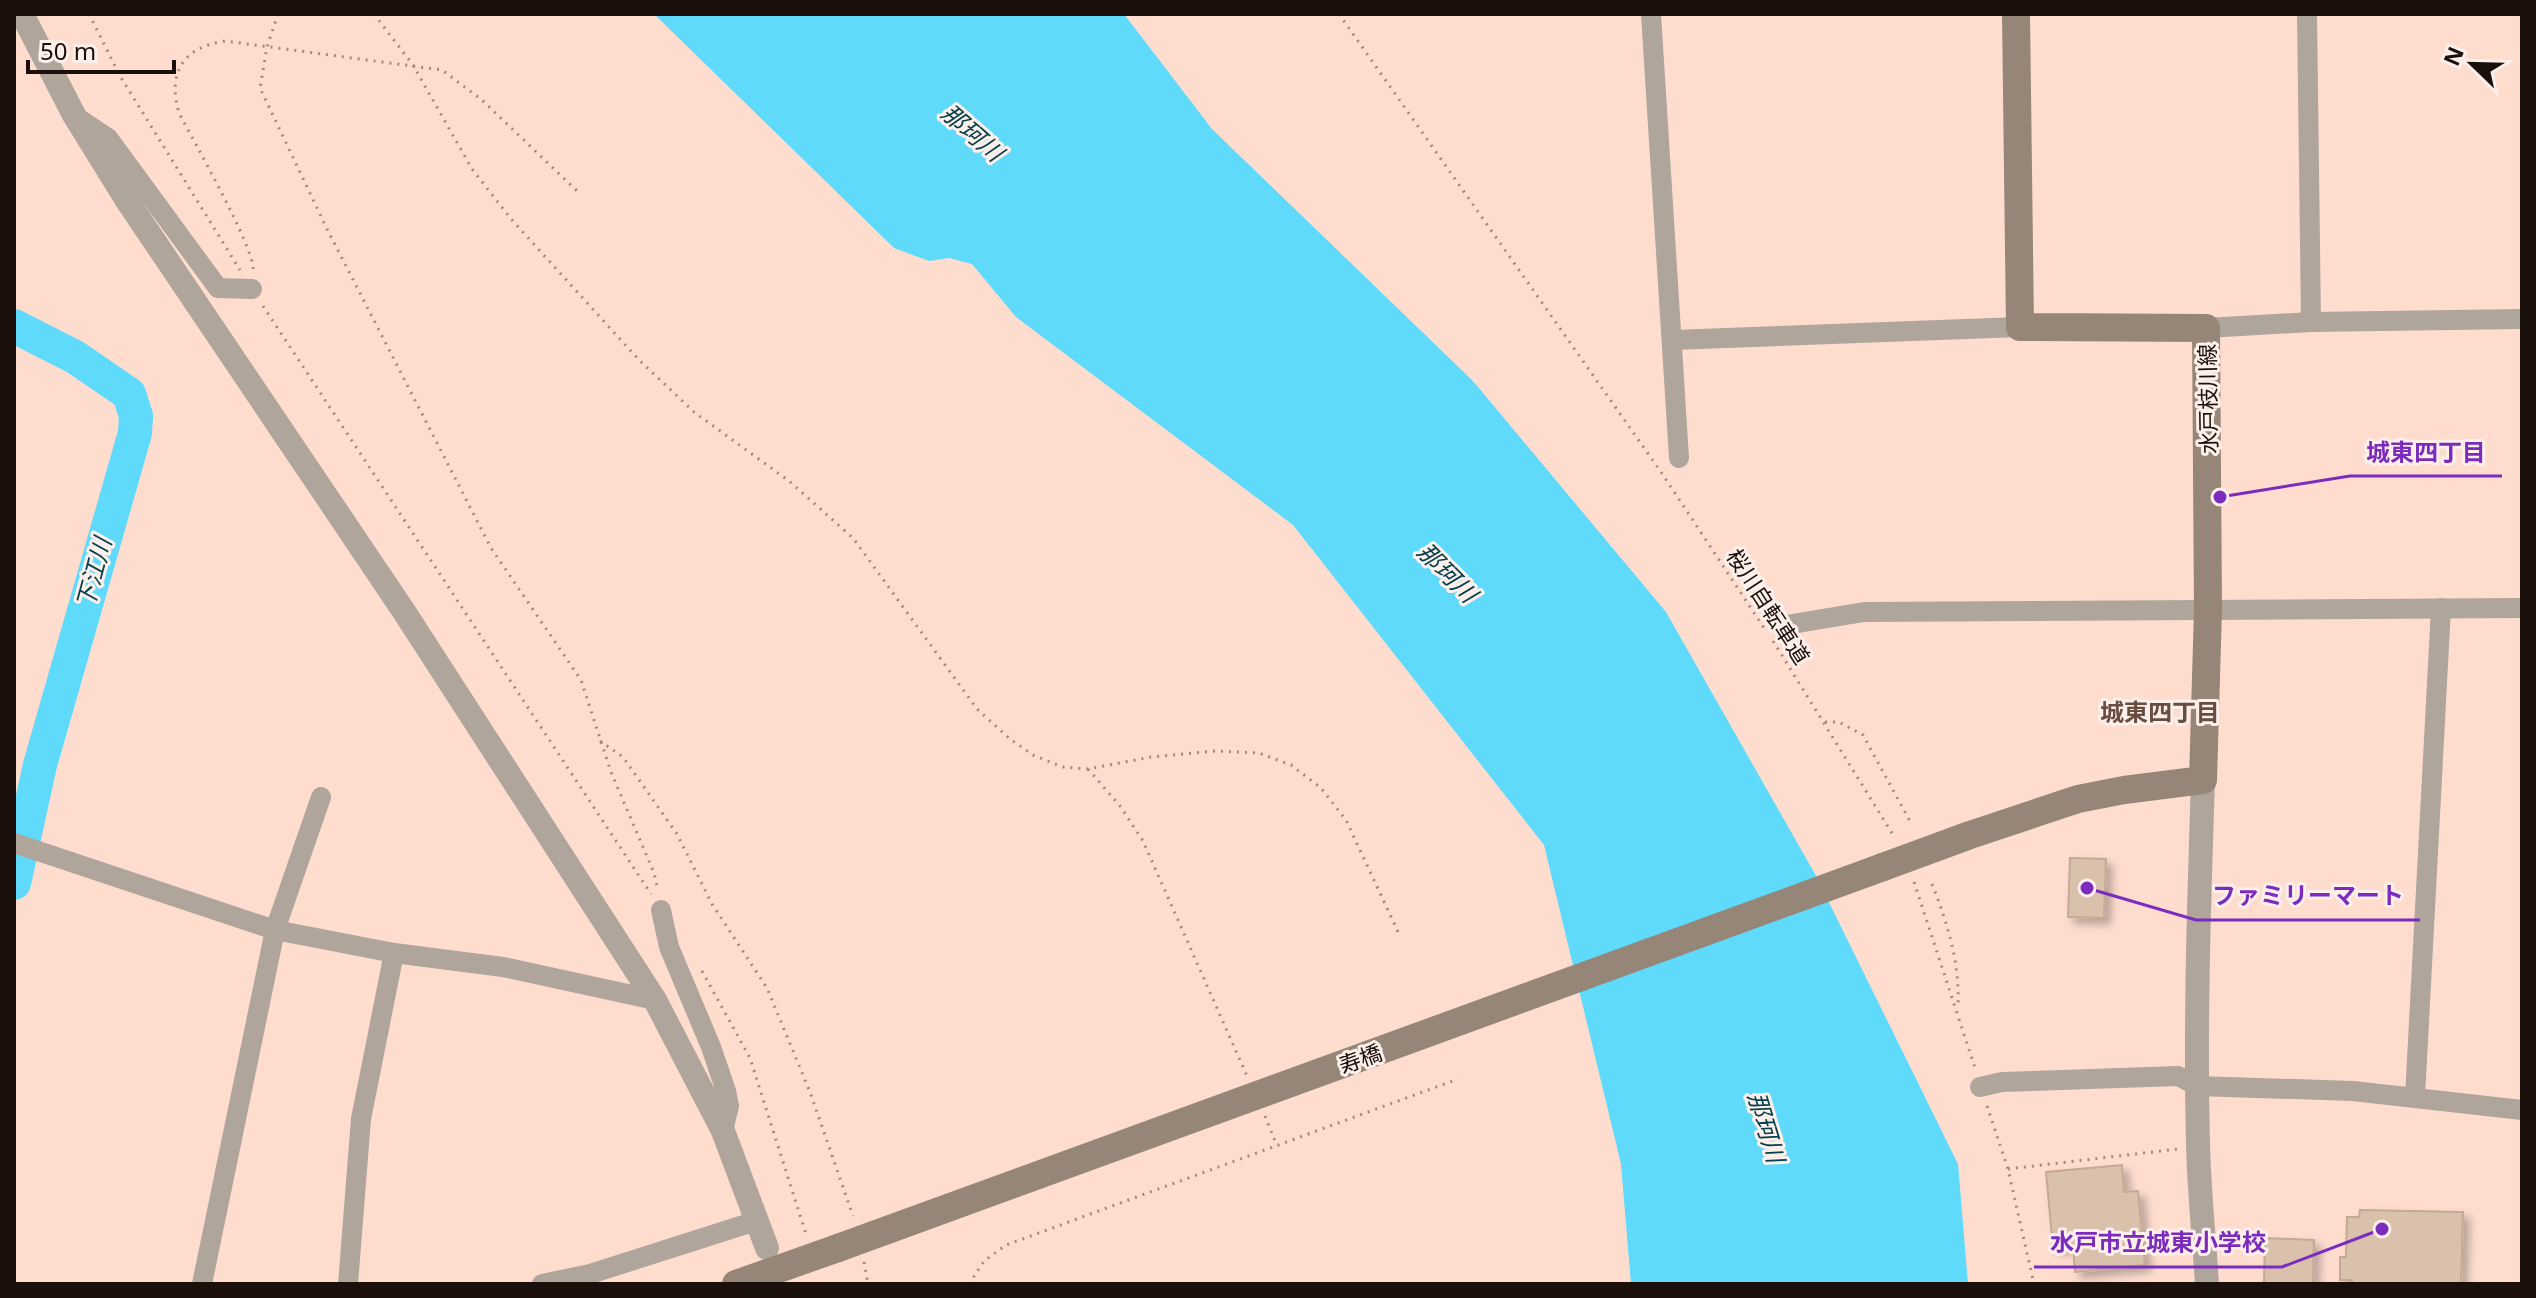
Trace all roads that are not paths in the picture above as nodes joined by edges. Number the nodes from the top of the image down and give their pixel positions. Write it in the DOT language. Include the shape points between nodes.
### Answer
graph roads {
  1 [pos="22,14"];
  2 [pos="1651,14"];
  3 [pos="2016,14"];
  4 [pos="2307,14"];
  5 [pos="74,115"];
  6 [pos="252,289"];
  7 [pos="2522,319"];
  8 [pos="2311,322"];
  9 [pos="2020,327"];
  10 [pos="2206,328"];
  11 [pos="1673,340"];
  12 [pos="1679,458"];
  13 [pos="2441,608"];
  14 [pos="2522,608"];
  15 [pos="2208,609"];
  16 [pos="1786,625"];
  17 [pos="2203,780"];
  18 [pos="321,797"];
  19 [pos="14,843"];
  20 [pos="661,910"];
  21 [pos="275,930"];
  22 [pos="394,953"];
  23 [pos="655,1000"];
  24 [pos="2197,1086"];
  25 [pos="1980,1087"];
  26 [pos="2415,1097"];
  27 [pos="2522,1110"];
  28 [pos="723,1131"];
  29 [pos="756,1221"];
  30 [pos="767,1248"];
  31 [pos="202,1284"];
  32 [pos="348,1284"];
  33 [pos="542,1284"];
  34 [pos="736,1284"];
  35 [pos="2207,1284"];
  1 -- 5 [label="street"];
  2 -- 11 [label="street"];
  3 -- 9 [label="main road"];
  4 -- 8 [label="street"];
  5 -- 6 [label="street" via="108,138 218,288"];
  5 -- 23 [label="street"];
  7 -- 8 [label="street"];
  8 -- 10 [label="street"];
  9 -- 10 [label="main road, 水戸枝川線"];
  9 -- 11 [label="street"];
  10 -- 15 [label="main road, 水戸枝川線"];
  11 -- 12 [label="street"];
  13 -- 14 [label="street"];
  13 -- 15 [label="street"];
  13 -- 26 [label="street"];
  15 -- 16 [label="street" via="1864,612"];
  15 -- 17 [label="main road, 水戸枝川線"];
  17 -- 24 [label="street"];
  17 -- 34 [label="main road, 寿橋, bridge" via="2078,799"];
  18 -- 21 [label="street"];
  19 -- 21 [label="street"];
  20 -- 28 [label="street" via="669,947 726,1091 729,1106"];
  21 -- 22 [label="street"];
  21 -- 31 [label="street"];
  22 -- 23 [label="street" via="503,967"];
  22 -- 32 [label="street" via="361,1119"];
  23 -- 28 [label="street"];
  24 -- 25 [label="street" via="2178,1076"];
  24 -- 26 [label="street"];
  24 -- 35 [label="street"];
  26 -- 27 [label="street"];
  28 -- 29 [label="street"];
  29 -- 30 [label="street"];
  29 -- 33 [label="street"];
}
